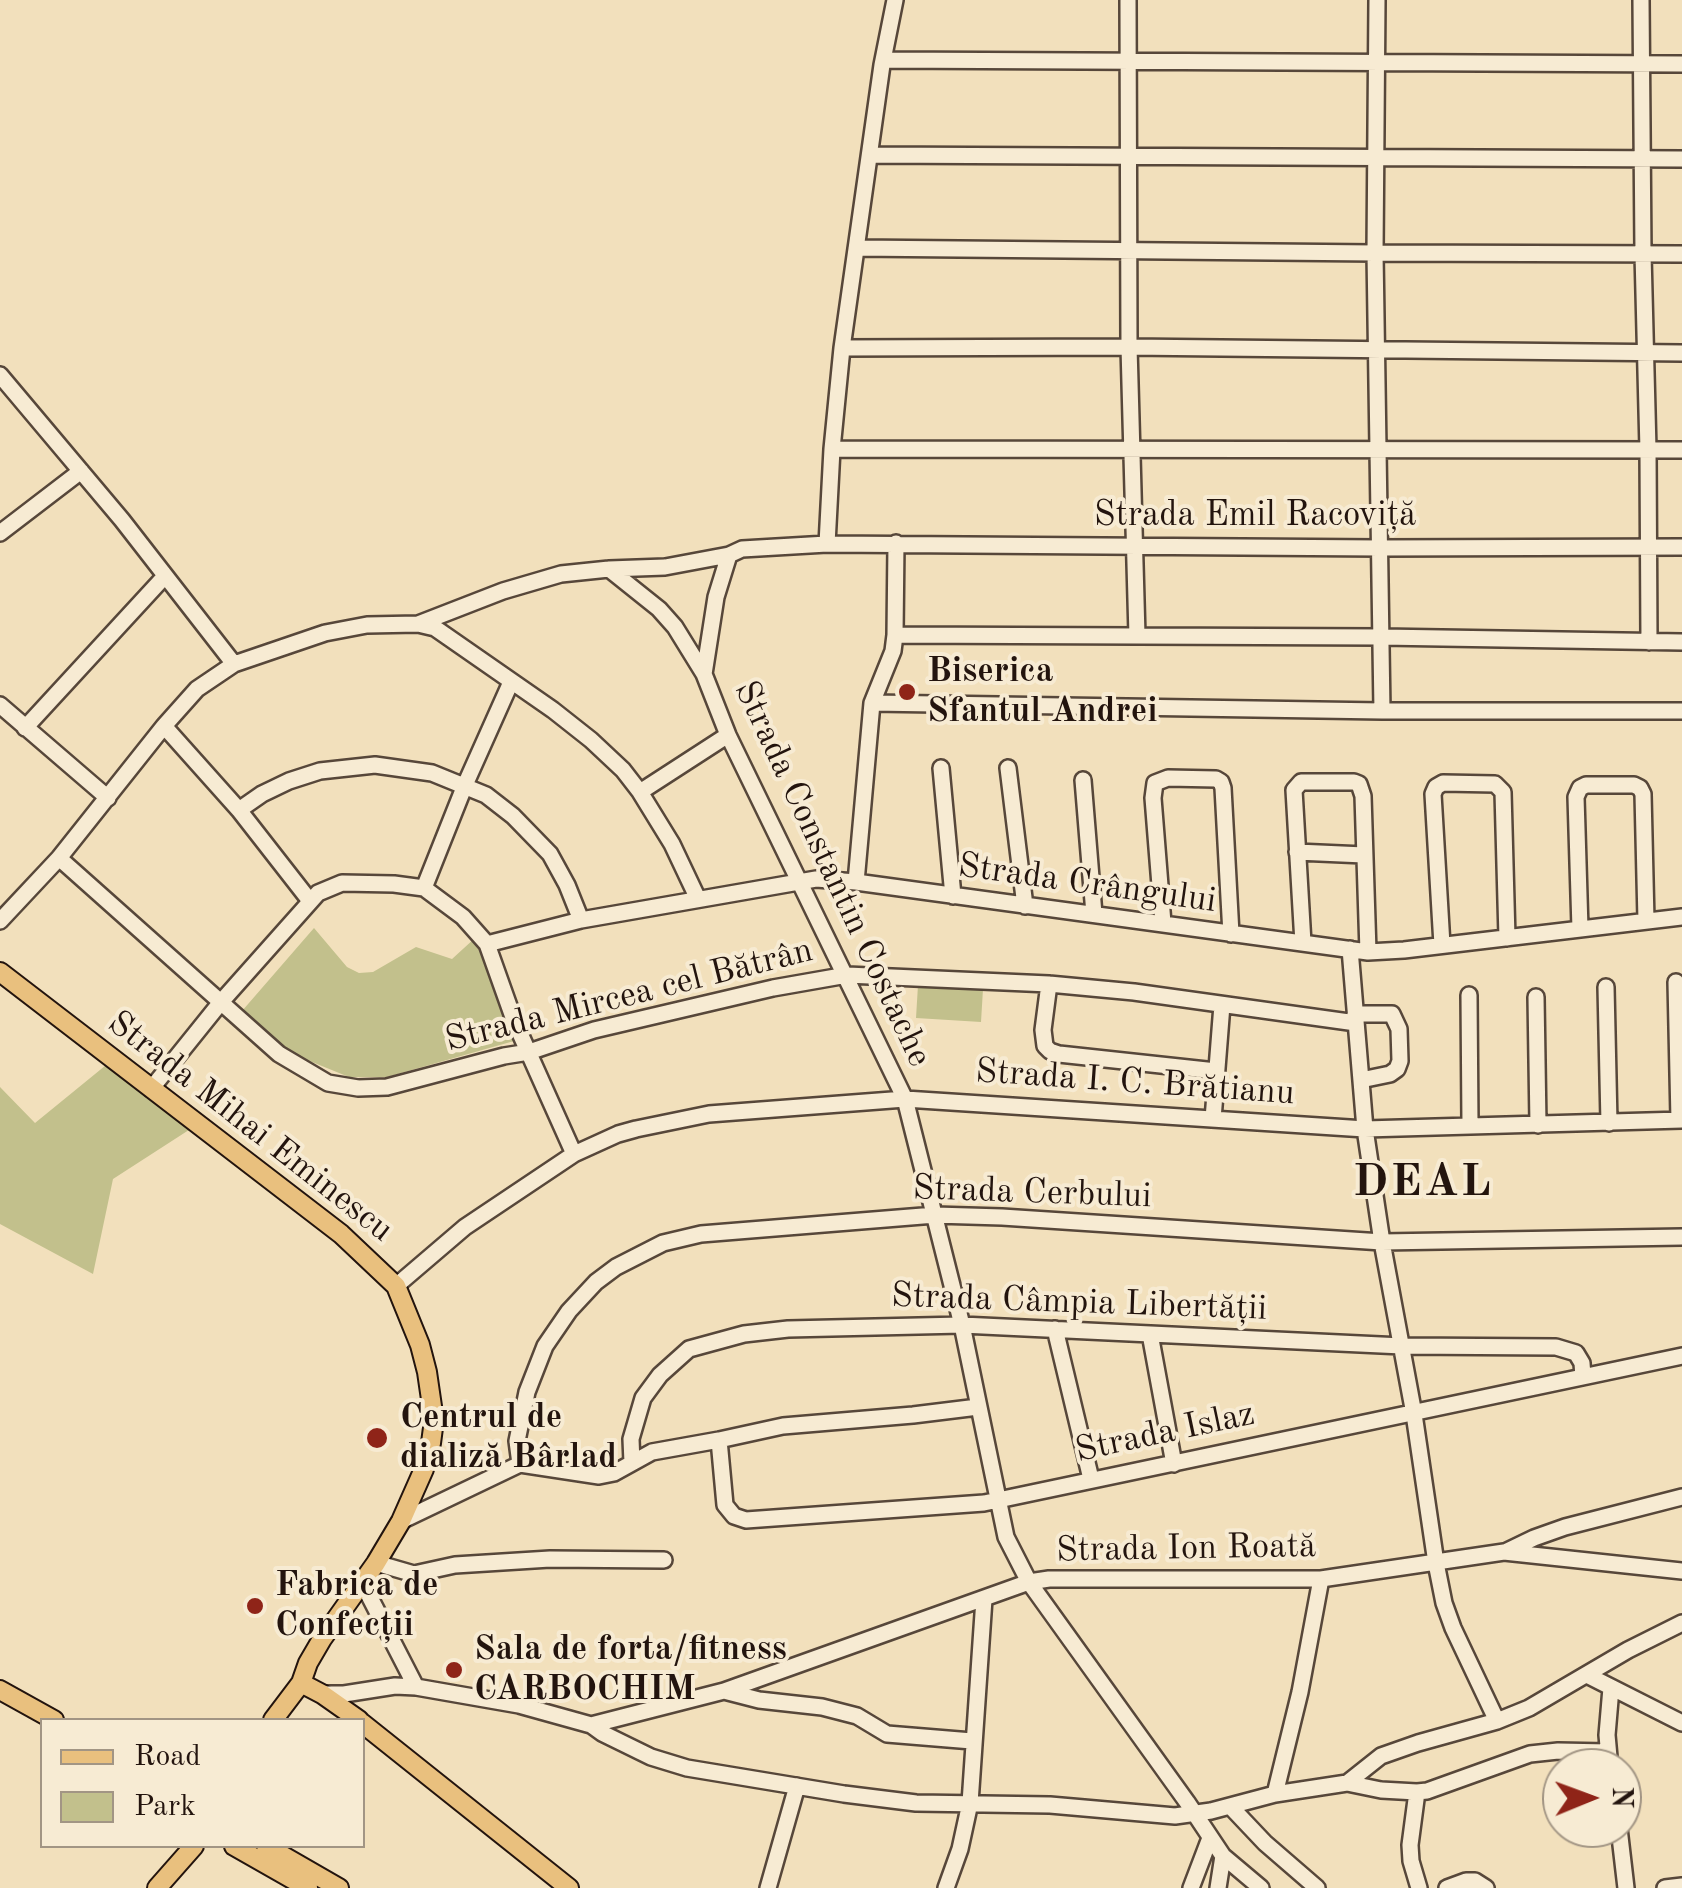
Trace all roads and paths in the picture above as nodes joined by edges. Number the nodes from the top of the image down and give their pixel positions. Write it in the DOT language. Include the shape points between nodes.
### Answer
graph roads {
  1 [pos="895,0"];
  2 [pos="1128,0"];
  3 [pos="1378,0"];
  4 [pos="1642,0"];
  5 [pos="883,60"];
  6 [pos="1128,62"];
  7 [pos="1378,64"];
  8 [pos="1643,64"];
  9 [pos="1682,64"];
  10 [pos="870,155"];
  11 [pos="1129,157"];
  12 [pos="1643,158"];
  13 [pos="1377,159"];
  14 [pos="1682,159"];
  15 [pos="856,248"];
  16 [pos="1130,250"];
  17 [pos="1375,254"];
  18 [pos="1643,254"];
  19 [pos="1682,254"];
  20 [pos="842,348"];
  21 [pos="1129,348"];
  22 [pos="1377,350"];
  23 [pos="1646,352"];
  24 [pos="1682,353"];
  25 [pos="0,374"];
  26 [pos="1133,448"];
  27 [pos="832,449"];
  28 [pos="1379,449"];
  29 [pos="1648,450"];
  30 [pos="1682,450"];
  31 [pos="80,471"];
  32 [pos="0,533"];
  33 [pos="896,543"];
  34 [pos="827,544"];
  35 [pos="1136,545"];
  36 [pos="1649,547"];
  37 [pos="1682,547"];
  38 [pos="1380,548"];
  39 [pos="729,555"];
  40 [pos="609,569"];
  41 [pos="165,576"];
  42 [pos="418,624"];
  43 [pos="895,636"];
  44 [pos="1137,636"];
  45 [pos="1382,637"];
  46 [pos="1649,642"];
  47 [pos="1682,642"];
  48 [pos="234,664"];
  49 [pos="704,674"];
  50 [pos="510,682"];
  51 [pos="872,703"];
  52 [pos="0,705"];
  53 [pos="1382,711"];
  54 [pos="1682,711"];
  55 [pos="164,726"];
  56 [pos="25,728"];
  57 [pos="728,735"];
  58 [pos="942,768"];
  59 [pos="1008,768"];
  60 [pos="1082,780"];
  61 [pos="465,785"];
  62 [pos="640,792"];
  63 [pos="108,798"];
  64 [pos="239,810"];
  65 [pos="1297,852"];
  66 [pos="1364,855"];
  67 [pos="59,858"];
  68 [pos="802,882"];
  69 [pos="856,882"];
  70 [pos="424,888"];
  71 [pos="952,896"];
  72 [pos="698,899"];
  73 [pos="310,900"];
  74 [pos="1024,906"];
  75 [pos="1094,914"];
  76 [pos="1682,917"];
  77 [pos="0,920"];
  78 [pos="581,920"];
  79 [pos="1646,921"];
  80 [pos="1163,923"];
  81 [pos="1580,929"];
  82 [pos="1231,934"];
  83 [pos="1508,938"];
  84 [pos="1304,943"];
  85 [pos="488,944"];
  86 [pos="1442,945"];
  87 [pos="1350,949"];
  88 [pos="1368,952"];
  89 [pos="0,972"];
  90 [pos="846,974"];
  91 [pos="1676,982"];
  92 [pos="1049,984"];
  93 [pos="1606,988"];
  94 [pos="1469,995"];
  95 [pos="1536,996"];
  96 [pos="221,1002"];
  97 [pos="1222,1005"];
  98 [pos="1355,1018"];
  99 [pos="529,1052"];
  100 [pos="1216,1070"];
  101 [pos="1361,1080"];
  102 [pos="152,1089"];
  103 [pos="906,1099"];
  104 [pos="1213,1118"];
  105 [pos="1680,1120"];
  106 [pos="1609,1122"];
  107 [pos="1538,1124"];
  108 [pos="1470,1125"];
  109 [pos="1366,1129"];
  110 [pos="574,1154"];
  111 [pos="935,1215"];
  112 [pos="1682,1237"];
  113 [pos="1382,1242"];
  114 [pos="396,1286"];
  115 [pos="962,1324"];
  116 [pos="1055,1328"];
  117 [pos="1150,1334"];
  118 [pos="1402,1346"];
  119 [pos="1682,1356"];
  120 [pos="1583,1377"];
  121 [pos="978,1407"];
  122 [pos="1414,1414"];
  123 [pos="719,1440"];
  124 [pos="632,1462"];
  125 [pos="520,1464"];
  126 [pos="1174,1464"];
  127 [pos="1091,1479"];
  128 [pos="1682,1497"];
  129 [pos="998,1500"];
  130 [pos="401,1521"];
  131 [pos="1504,1552"];
  132 [pos="664,1560"];
  133 [pos="376,1563"];
  134 [pos="1436,1563"];
  135 [pos="1682,1571"];
  136 [pos="1321,1580"];
  137 [pos="362,1582"];
  138 [pos="1029,1582"];
  139 [pos="984,1599"];
  140 [pos="1679,1626"];
  141 [pos="1587,1674"];
  142 [pos="301,1683"];
  143 [pos="416,1687"];
  144 [pos="1611,1688"];
  145 [pos="0,1690"];
  146 [pos="724,1691"];
  147 [pos="322,1694"];
  148 [pos="50,1718"];
  149 [pos="275,1718"];
  150 [pos="355,1718"];
  151 [pos="1497,1721"];
  152 [pos="1682,1724"];
  153 [pos="365,1725"];
  154 [pos="591,1725"];
  155 [pos="972,1742"];
  156 [pos="1609,1748"];
  157 [pos="1542,1753"];
  158 [pos="1347,1783"];
  159 [pos="797,1786"];
  160 [pos="1417,1792"];
  161 [pos="1275,1794"];
  162 [pos="970,1803"];
  163 [pos="1230,1806"];
  164 [pos="1195,1815"];
  165 [pos="1210,1838"];
  166 [pos="238,1848"];
  167 [pos="269,1848"];
  168 [pos="1621,1848"];
  169 [pos="189,1849"];
  170 [pos="1223,1856"];
  171 [pos="1189,1886"];
  172 [pos="1682,1886"];
  173 [pos="157,1888"];
  174 [pos="308,1888"];
  175 [pos="338,1888"];
  176 [pos="570,1888"];
  177 [pos="768,1888"];
  178 [pos="946,1888"];
  179 [pos="1218,1888"];
  180 [pos="1261,1888"];
  181 [pos="1317,1888"];
  182 [pos="1418,1888"];
  183 [pos="1446,1888"];
  184 [pos="1486,1888"];
  185 [pos="1626,1888"];
  186 [pos="1665,1888"];
  1 -- 5 [label="street"];
  2 -- 6 [label="street"];
  3 -- 7 [label="street"];
  4 -- 8 [label="street"];
  5 -- 6 [label="street"];
  5 -- 10 [label="street"];
  6 -- 7 [label="street"];
  6 -- 11 [label="street"];
  7 -- 8 [label="street"];
  7 -- 13 [label="street"];
  8 -- 9 [label="street"];
  8 -- 12 [label="street"];
  10 -- 11 [label="street"];
  10 -- 15 [label="street"];
  11 -- 13 [label="street"];
  11 -- 16 [label="street"];
  12 -- 13 [label="street"];
  12 -- 14 [label="street"];
  12 -- 18 [label="street"];
  13 -- 17 [label="street"];
  15 -- 16 [label="street"];
  15 -- 20 [label="street"];
  16 -- 17 [label="street"];
  16 -- 21 [label="street"];
  17 -- 18 [label="street"];
  17 -- 22 [label="street"];
  18 -- 19 [label="street"];
  18 -- 23 [label="street"];
  20 -- 21 [label="street"];
  20 -- 27 [label="street"];
  21 -- 22 [label="street"];
  21 -- 26 [label="street"];
  22 -- 23 [label="street"];
  22 -- 28 [label="street"];
  23 -- 24 [label="street"];
  23 -- 29 [label="street"];
  25 -- 31 [label="street"];
  26 -- 27 [label="street"];
  26 -- 28 [label="street"];
  26 -- 35 [label="street"];
  27 -- 34 [label="street"];
  28 -- 29 [label="street"];
  28 -- 38 [label="street"];
  29 -- 30 [label="street"];
  29 -- 36 [label="street"];
  31 -- 32 [label="street"];
  31 -- 41 [label="street"];
  33 -- 34 [label="street, Strada Emil Racoviță"];
  33 -- 35 [label="street, Strada Emil Racoviță"];
  33 -- 43 [label="street"];
  34 -- 39 [label="street"];
  35 -- 38 [label="street, Strada Emil Racoviță"];
  35 -- 44 [label="street"];
  36 -- 37 [label="street, Strada Emil Racoviță"];
  36 -- 38 [label="street, Strada Emil Racoviță"];
  36 -- 46 [label="street"];
  38 -- 45 [label="street"];
  39 -- 40 [label="street"];
  39 -- 49 [label="street, Strada Constantin Costache"];
  40 -- 42 [label="street" via="547,578"];
  40 -- 49 [label="street" via="675,627"];
  41 -- 48 [label="street"];
  41 -- 56 [label="street"];
  42 -- 48 [label="street" via="324,633"];
  42 -- 50 [label="street" via="459,643"];
  43 -- 44 [label="street"];
  43 -- 51 [label="street"];
  44 -- 45 [label="street"];
  45 -- 46 [label="street"];
  45 -- 53 [label="street"];
  46 -- 47 [label="street"];
  48 -- 55 [label="street" via="197,690"];
  49 -- 57 [label="street, Strada Constantin Costache"];
  50 -- 61 [label="street"];
  50 -- 62 [label="street" via="591,740"];
  51 -- 53 [label="street"];
  51 -- 69 [label="street"];
  52 -- 56 [label="street"];
  53 -- 54 [label="street"];
  55 -- 63 [label="street"];
  55 -- 64 [label="street"];
  56 -- 63 [label="street"];
  57 -- 62 [label="street"];
  57 -- 68 [label="street, Strada Constantin Costache"];
  58 -- 71 [label="street"];
  59 -- 74 [label="street"];
  60 -- 75 [label="street"];
  61 -- 64 [label="street" via="406,769 344,767 290,781"];
  61 -- 70 [label="street"];
  61 -- 78 [label="street" via="513,816 550,854"];
  62 -- 72 [label="street"];
  63 -- 67 [label="street"];
  64 -- 73 [label="street"];
  65 -- 66 [label="street"];
  65 -- 66 [label="street" via="1296,786 1354,782 1363,796"];
  65 -- 84 [label="street"];
  66 -- 88 [label="street"];
  67 -- 77 [label="street"];
  67 -- 96 [label="street, Strada Mircea cel Bătrân"];
  68 -- 69 [label="street, Strada Crângului"];
  68 -- 72 [label="street, Strada Crângului"];
  68 -- 90 [label="street, Strada Constantin Costache"];
  69 -- 71 [label="street, Strada Crângului"];
  70 -- 73 [label="street" via="342,883"];
  70 -- 85 [label="street"];
  71 -- 74 [label="street, Strada Crângului"];
  72 -- 78 [label="street, Strada Crângului"];
  73 -- 96 [label="street"];
  74 -- 75 [label="street, Strada Crângului"];
  75 -- 80 [label="street, Strada Crângului"];
  76 -- 79 [label="street, Strada Crângului"];
  78 -- 85 [label="street, Strada Crângului"];
  79 -- 81 [label="street, Strada Crângului"];
  79 -- 81 [label="street" via="1643,794 1634,785 1586,784 1576,797"];
  80 -- 82 [label="street, Strada Crângului"];
  80 -- 82 [label="street" via="1155,783 1216,779 1222,788"];
  81 -- 83 [label="street, Strada Crângului"];
  82 -- 84 [label="street, Strada Crângului"];
  83 -- 86 [label="street, Strada Crângului"];
  83 -- 86 [label="street" via="1503,792 1495,784 1443,783 1433,794"];
  84 -- 87 [label="street, Strada Crângului"];
  85 -- 99 [label="street"];
  86 -- 88 [label="street, Strada Crângului"];
  87 -- 88 [label="street, Strada Crângului"];
  87 -- 98 [label="street"];
  89 -- 102 [label="main road, Strada Mihai Eminescu"];
  90 -- 92 [label="street, Strada Mircea cel Bătrân"];
  90 -- 99 [label="street, Strada Mircea cel Bătrân" via="594,1030"];
  90 -- 103 [label="street, Strada Constantin Costache"];
  91 -- 105 [label="street"];
  92 -- 97 [label="street, Strada Mircea cel Bătrân"];
  92 -- 100 [label="street" via="1043,1030 1050,1050"];
  93 -- 106 [label="street"];
  94 -- 108 [label="street"];
  95 -- 107 [label="street"];
  96 -- 99 [label="street, Strada Mircea cel Bătrân" via="302,1070 358,1088"];
  96 -- 102 [label="street"];
  97 -- 98 [label="street, Strada Mircea cel Bătrân"];
  97 -- 100 [label="street"];
  98 -- 101 [label="street"];
  98 -- 101 [label="street, Strada Mircea cel Bătrân" via="1392,1014 1399,1029 1396,1070"];
  99 -- 110 [label="street"];
  100 -- 104 [label="street"];
  101 -- 109 [label="street"];
  102 -- 114 [label="main road, Strada Mihai Eminescu" via="341,1234"];
  103 -- 104 [label="street, Strada I. C. Brătianu"];
  103 -- 110 [label="street, Strada I. C. Brătianu" via="709,1114 618,1134"];
  103 -- 111 [label="street, Strada Constantin Costache"];
  104 -- 109 [label="street, Strada I. C. Brătianu"];
  105 -- 106 [label="street, Strada I. C. Brătianu"];
  106 -- 107 [label="street, Strada I. C. Brătianu"];
  107 -- 108 [label="street, Strada I. C. Brătianu"];
  108 -- 109 [label="street, Strada I. C. Brătianu"];
  109 -- 113 [label="street"];
  110 -- 114 [label="street, Strada I. C. Brătianu" via="480,1216"];
  111 -- 113 [label="street, Strada Cerbului"];
  111 -- 115 [label="street, Strada Constantin Costache"];
  111 -- 125 [label="street, Strada Cerbului" via="701,1234 616,1267 582,1296 545,1346 520,1418"];
  112 -- 113 [label="street, Strada Cerbului"];
  113 -- 118 [label="street"];
  114 -- 130 [label="main road, Strada Mihai Eminescu" via="428,1372 434,1420 424,1469"];
  115 -- 116 [label="street, Strada Câmpia Libertății"];
  115 -- 121 [label="street, Strada Constantin Costache"];
  115 -- 124 [label="street, Strada Câmpia Libertății" via="744,1334 689,1349 644,1398 631,1439"];
  116 -- 117 [label="street, Strada Câmpia Libertății"];
  116 -- 127 [label="street"];
  117 -- 118 [label="street, Strada Câmpia Libertății"];
  117 -- 126 [label="street"];
  118 -- 120 [label="street, Strada Câmpia Libertății" via="1556,1347 1576,1352"];
  118 -- 122 [label="street"];
  119 -- 120 [label="street, Strada Islaz"];
  120 -- 122 [label="street, Strada Islaz"];
  121 -- 123 [label="street" via="783,1426"];
  121 -- 129 [label="street, Strada Constantin Costache"];
  122 -- 126 [label="street, Strada Islaz"];
  122 -- 134 [label="street"];
  123 -- 124 [label="street"];
  123 -- 129 [label="street, Strada Islaz" via="725,1505 746,1520"];
  124 -- 125 [label="street" via="598,1476"];
  125 -- 130 [label="street"];
  126 -- 127 [label="street, Strada Islaz"];
  127 -- 129 [label="street, Strada Islaz"];
  128 -- 131 [label="street"];
  129 -- 138 [label="street, Strada Constantin Costache" via="1006,1537"];
  130 -- 133 [label="main road, Strada Mihai Eminescu"];
  131 -- 134 [label="street, Strada Ion Roată"];
  131 -- 135 [label="street, Strada Ion Roată"];
  132 -- 133 [label="street" via="550,1558 414,1574"];
  133 -- 137 [label="main road, Strada Mihai Eminescu"];
  134 -- 136 [label="street, Strada Ion Roată"];
  134 -- 151 [label="street" via="1453,1628"];
  136 -- 138 [label="street, Strada Ion Roată"];
  136 -- 161 [label="street"];
  137 -- 142 [label="main road, Strada Mihai Eminescu"];
  137 -- 143 [label="street"];
  138 -- 139 [label="street, Strada Ion Roată"];
  138 -- 164 [label="street, Strada Constantin Costache"];
  139 -- 146 [label="street, Strada Ion Roată"];
  139 -- 155 [label="street"];
  140 -- 141 [label="street"];
  141 -- 144 [label="street"];
  141 -- 151 [label="street"];
  142 -- 147 [label="main road"];
  142 -- 149 [label="main road, Strada Mihai Eminescu"];
  143 -- 147 [label="street"];
  143 -- 154 [label="street"];
  144 -- 152 [label="street"];
  144 -- 156 [label="street"];
  145 -- 148 [label="main road"];
  146 -- 154 [label="street, Strada Ion Roată"];
  146 -- 155 [label="street" via="858,1716 887,1734"];
  147 -- 150 [label="main road"];
  151 -- 158 [label="street" via="1381,1756"];
  153 -- 176 [label="main road"];
  154 -- 159 [label="street" via="664,1762"];
  155 -- 162 [label="street"];
  157 -- 160 [label="street"];
  158 -- 160 [label="street"];
  158 -- 161 [label="street"];
  159 -- 162 [label="street" via="888,1800"];
  159 -- 177 [label="street"];
  160 -- 182 [label="street" via="1410,1845"];
  161 -- 163 [label="street"];
  162 -- 164 [label="street"];
  162 -- 178 [label="street"];
  163 -- 164 [label="street"];
  163 -- 181 [label="street"];
  164 -- 165 [label="street, Strada Constantin Costache"];
  165 -- 170 [label="street, Strada Constantin Costache"];
  165 -- 171 [label="street"];
  166 -- 174 [label="main road"];
  167 -- 175 [label="main road"];
  168 -- 185 [label="street"];
  169 -- 173 [label="main road"];
  170 -- 179 [label="street"];
  170 -- 180 [label="street, Strada Constantin Costache"];
  172 -- 186 [label="street"];
  183 -- 184 [label="street" via="1475,1881"];
}
